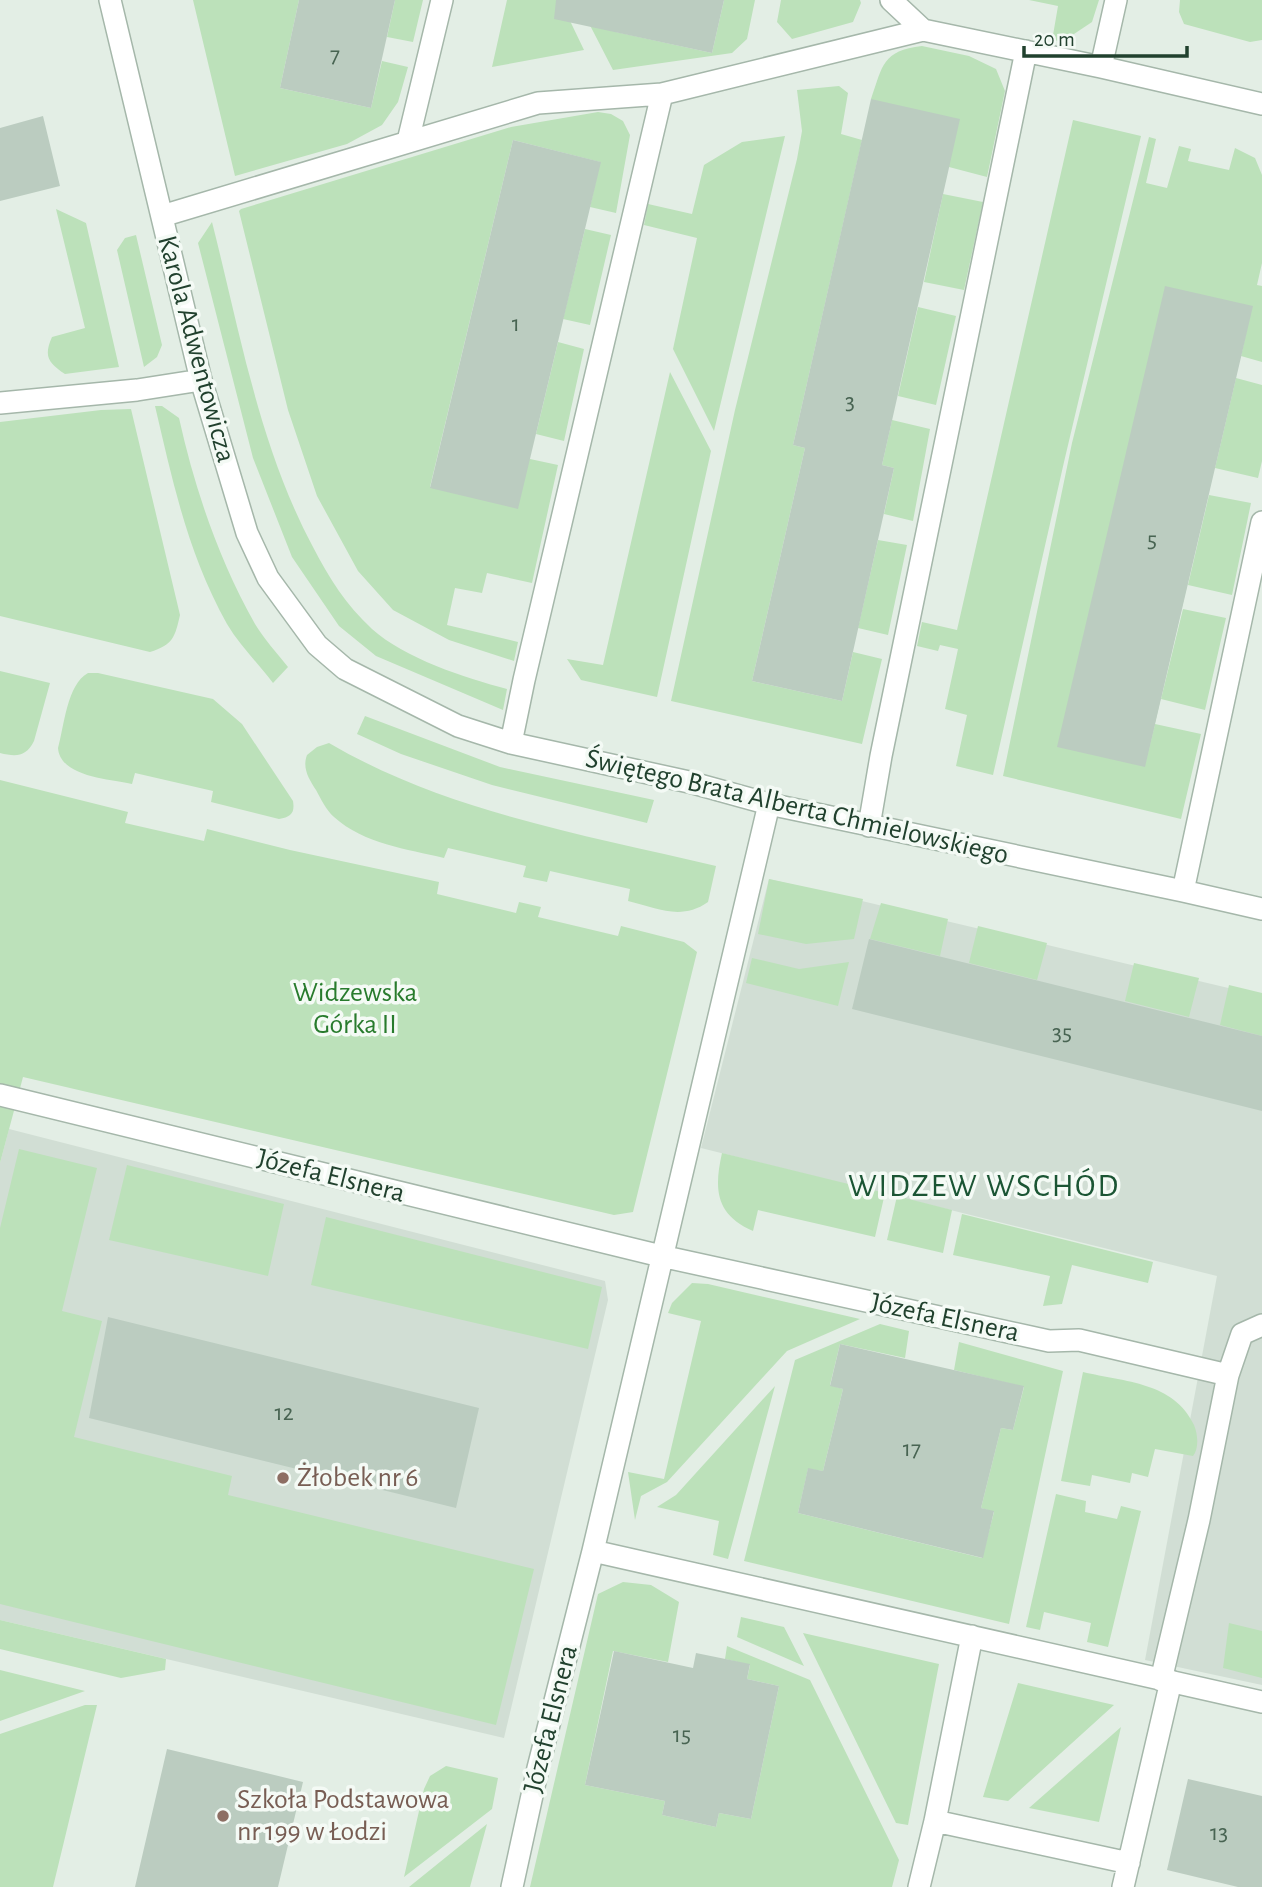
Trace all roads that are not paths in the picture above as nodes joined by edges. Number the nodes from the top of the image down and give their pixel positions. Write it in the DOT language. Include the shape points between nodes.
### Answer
graph roads {
  1 [pos="110,0"];
  2 [pos="442,0"];
  3 [pos="891,0"];
  4 [pos="1116,0"];
  5 [pos="923,30"];
  6 [pos="1026,51"];
  7 [pos="1101,66"];
  8 [pos="662,94"];
  9 [pos="1262,104"];
  10 [pos="408,141"];
  11 [pos="162,216"];
  12 [pos="201,380"];
  13 [pos="0,403"];
  14 [pos="1262,522"];
  15 [pos="345,669"];
  16 [pos="511,743"];
  17 [pos="769,804"];
  18 [pos="869,826"];
  19 [pos="1183,891"];
  20 [pos="1262,909"];
  21 [pos="0,1095"];
  22 [pos="662,1256"];
  23 [pos="1262,1325"];
  24 [pos="1228,1375"];
  25 [pos="593,1551"];
  26 [pos="972,1636"];
  27 [pos="1166,1681"];
  28 [pos="1262,1702"];
  29 [pos="934,1821"];
  30 [pos="1129,1863"];
  31 [pos="512,1887"];
  32 [pos="919,1887"];
  33 [pos="1123,1887"];
  1 -- 11 [label="street, Karola Adwentowicza"];
  2 -- 10 [label="street"];
  3 -- 5 [label="street"];
  4 -- 7 [label="street"];
  5 -- 6 [label="street"];
  5 -- 8 [label="street"];
  6 -- 7 [label="street"];
  6 -- 18 [label="street"];
  7 -- 9 [label="street"];
  8 -- 10 [label="street" via="538,103"];
  8 -- 16 [label="street"];
  10 -- 11 [label="street"];
  11 -- 12 [label="street, Karola Adwentowicza"];
  12 -- 13 [label="street"];
  12 -- 15 [label="street, Karola Adwentowicza" via="247,533 268,578 317,645"];
  14 -- 19 [label="street"];
  15 -- 16 [label="street, Świętego Brata Alberta Chmielowskiego" via="458,726"];
  16 -- 17 [label="street, Świętego Brata Alberta Chmielowskiego"];
  17 -- 18 [label="street, Świętego Brata Alberta Chmielowskiego"];
  17 -- 22 [label="street, Józefa Elsnera"];
  18 -- 19 [label="street, Świętego Brata Alberta Chmielowskiego"];
  19 -- 20 [label="street, Świętego Brata Alberta Chmielowskiego"];
  21 -- 22 [label="street, Józefa Elsnera"];
  22 -- 24 [label="street, Józefa Elsnera" via="1049,1341 1079,1340"];
  22 -- 25 [label="street, Józefa Elsnera"];
  23 -- 24 [label="street" via="1242,1334"];
  24 -- 27 [label="street"];
  25 -- 26 [label="street"];
  25 -- 31 [label="street, Józefa Elsnera"];
  26 -- 27 [label="street"];
  26 -- 29 [label="street"];
  27 -- 28 [label="street"];
  27 -- 30 [label="street"];
  29 -- 30 [label="street"];
  29 -- 32 [label="street"];
  30 -- 33 [label="street"];
}
